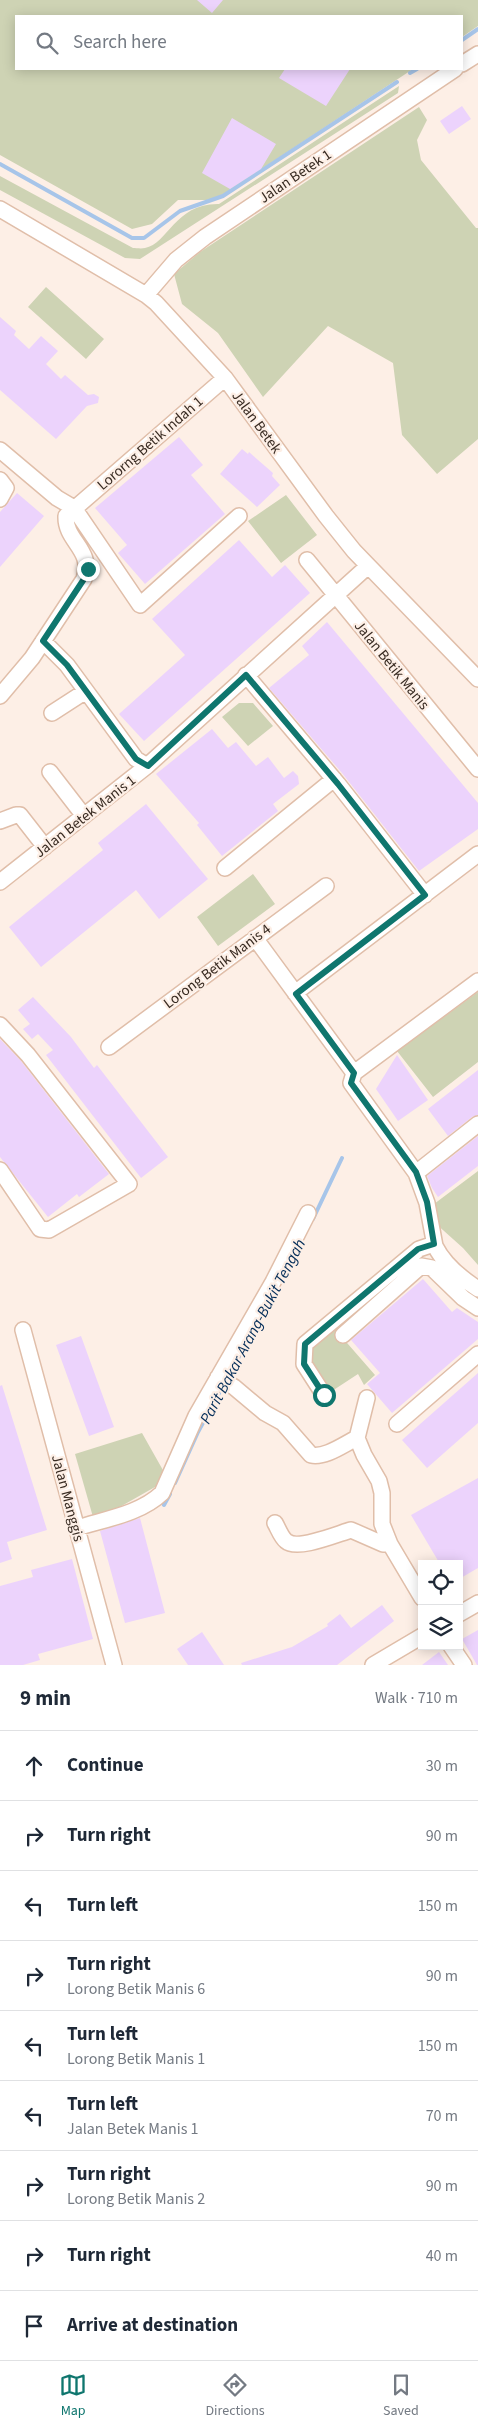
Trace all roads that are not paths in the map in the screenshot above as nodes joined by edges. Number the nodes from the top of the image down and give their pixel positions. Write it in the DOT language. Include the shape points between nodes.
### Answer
graph roads {
  1 [pos="478,54"];
  2 [pos="463,63"];
  3 [pos="454,70"];
  4 [pos="0,209"];
  5 [pos="146,295"];
  6 [pos="225,378"];
  7 [pos="0,450"];
  8 [pos="0,480"];
  9 [pos="0,499"];
  10 [pos="74,508"];
  11 [pos="239,516"];
  12 [pos="307,560"];
  13 [pos="368,566"];
  14 [pos="335,594"];
  15 [pos="43,641"];
  16 [pos="246,675"];
  17 [pos="478,679"];
  18 [pos="86,691"];
  19 [pos="0,696"];
  20 [pos="52,713"];
  21 [pos="148,766"];
  22 [pos="478,769"];
  23 [pos="50,772"];
  24 [pos="334,779"];
  25 [pos="84,816"];
  26 [pos="0,821"];
  27 [pos="45,847"];
  28 [pos="478,854"];
  29 [pos="225,868"];
  30 [pos="2,876"];
  31 [pos="326,886"];
  32 [pos="425,895"];
  33 [pos="255,938"];
  34 [pos="478,981"];
  35 [pos="296,994"];
  36 [pos="0,1025"];
  37 [pos="109,1047"];
  38 [pos="354,1073"];
  39 [pos="478,1124"];
  40 [pos="0,1170"];
  41 [pos="416,1172"];
  42 [pos="308,1213"];
  43 [pos="434,1244"];
  44 [pos="478,1289"];
  45 [pos="478,1308"];
  46 [pos="23,1330"];
  47 [pos="343,1335"];
  48 [pos="478,1354"];
  49 [pos="225,1381"];
  50 [pos="324,1395"];
  51 [pos="367,1398"];
  52 [pos="397,1424"];
  53 [pos="357,1438"];
  54 [pos="276,1523"];
  55 [pos="77,1528"];
  56 [pos="390,1544"];
  57 [pos="418,1591"];
  58 [pos="478,1603"];
  59 [pos="463,1612"];
  60 [pos="418,1638"];
  61 [pos="454,1650"];
  62 [pos="114,1665"];
  63 [pos="373,1665"];
  64 [pos="464,1665"];
  1 -- 2 [label="street"];
  3 -- 5 [label="street, Jalan Betek 1" via="205,237 176,260"];
  4 -- 5 [label="street, Jalan Betek"];
  5 -- 6 [label="street, Jalan Betek"];
  6 -- 10 [label="street, Lororng Betik Indah 1"];
  6 -- 13 [label="street, Jalan Betek" via="326,516"];
  7 -- 10 [label="street" via="57,498"];
  8 -- 9 [label="street" via="6,488"];
  10 -- 11 [label="street" via="140,605"];
  10 -- 15 [label="street" via="66,516 66,525 83,551 88,569"];
  12 -- 14 [label="street, Jalan Betik Manis"];
  13 -- 14 [label="street, Jalan Betek Manis 1"];
  13 -- 17 [label="street, Jalan Betek"];
  14 -- 16 [label="street, Jalan Betek Manis 1"];
  14 -- 22 [label="street, Jalan Betik Manis"];
  15 -- 18 [label="street" via="67,665"];
  15 -- 19 [label="street"];
  16 -- 21 [label="street, Jalan Betek Manis 1"];
  16 -- 24 [label="street"];
  18 -- 20 [label="street"];
  18 -- 21 [label="street" via="136,759"];
  21 -- 25 [label="street, Jalan Betek Manis 1"];
  23 -- 25 [label="street"];
  24 -- 29 [label="street"];
  24 -- 32 [label="street"];
  25 -- 27 [label="street, Jalan Betek Manis 1"];
  26 -- 27 [label="street" via="20,815"];
  27 -- 30 [label="street, Jalan Betek Manis 1"];
  28 -- 32 [label="street"];
  31 -- 33 [label="street, Lorong Betik Manis 4"];
  32 -- 35 [label="street"];
  33 -- 35 [label="street"];
  33 -- 37 [label="street, Lorong Betik Manis 4"];
  34 -- 38 [label="street"];
  35 -- 38 [label="street"];
  36 -- 40 [label="street" via="28,1055 129,1184 49,1230 40,1229"];
  38 -- 41 [label="street" via="351,1083"];
  39 -- 41 [label="street"];
  41 -- 43 [label="street" via="427,1202"];
  42 -- 49 [label="street"];
  43 -- 44 [label="street" via="439,1255"];
  43 -- 50 [label="street" via="418,1249 305,1344 304,1364"];
  45 -- 47 [label="street" via="432,1268 421,1266"];
  46 -- 55 [label="street, Jalan Manggis"];
  48 -- 52 [label="street"];
  49 -- 53 [label="street" via="282,1423 311,1455 325,1454"];
  49 -- 55 [label="street" via="196,1416 162,1493 138,1509"];
  51 -- 53 [label="street"];
  53 -- 56 [label="street" via="379,1481 382,1524"];
  54 -- 56 [label="street" via="285,1540 294,1545 351,1530"];
  55 -- 62 [label="street, Jalan Manggis"];
  56 -- 57 [label="street"];
  58 -- 59 [label="street"];
  60 -- 63 [label="street"];
  61 -- 64 [label="street"];
}
